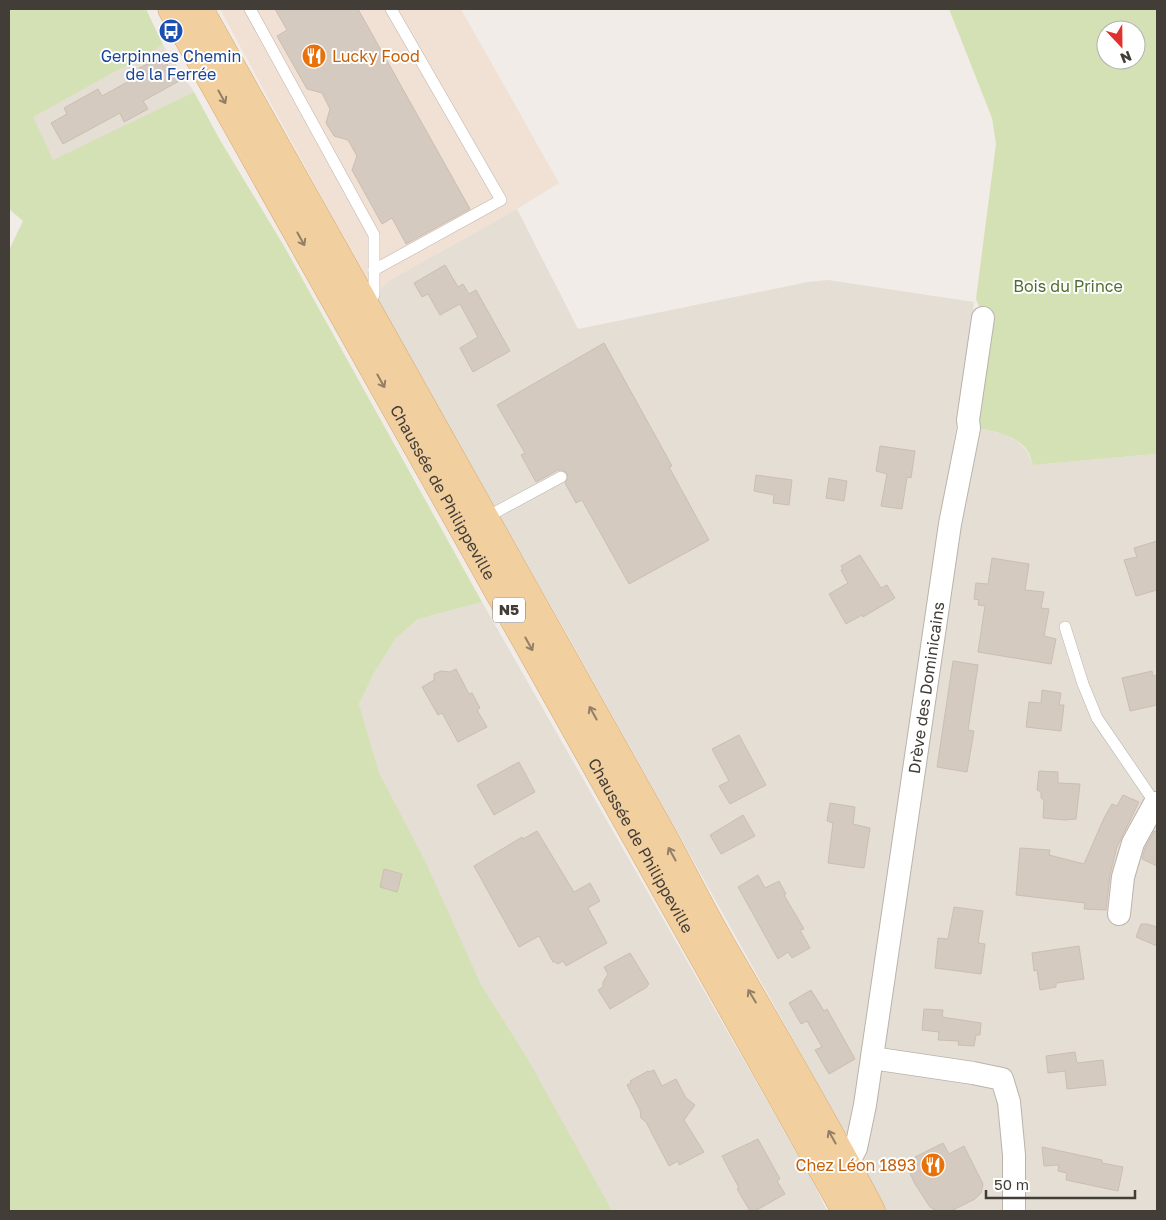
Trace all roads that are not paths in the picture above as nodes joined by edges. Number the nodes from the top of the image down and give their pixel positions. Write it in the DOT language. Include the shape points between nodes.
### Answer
graph roads {
  1 [pos="172,9"];
  2 [pos="199,9"];
  3 [pos="250,9"];
  4 [pos="391,9"];
  5 [pos="374,270"];
  6 [pos="369,312"];
  7 [pos="983,318"];
  8 [pos="561,477"];
  9 [pos="485,518"];
  10 [pos="1065,627"];
  11 [pos="1156,805"];
  12 [pos="1119,914"];
  13 [pos="872,1058"];
  14 [pos="847,1165"];
  15 [pos="1014,1209"];
  16 [pos="846,1211"];
  17 [pos="871,1211"];
  1 -- 16 [label="main road, Chaussée de Philippeville / N5, one-way"];
  2 -- 6 [label="main road, Chaussée de Philippeville / N5"];
  3 -- 5 [label="lane" via="374,235"];
  4 -- 5 [label="lane" via="501,200"];
  5 -- 6 [label="lane" via="374,294"];
  6 -- 9 [label="main road, Chaussée de Philippeville / N5"];
  7 -- 13 [label="street, Drève des Dominicains"];
  8 -- 9 [label="lane"];
  14 -- 9 [label="main road, Chaussée de Philippeville / N5, one-way"];
  10 -- 11 [label="lane" via="1097,718"];
  11 -- 12 [label="street" via="1133,843 1123,877"];
  13 -- 14 [label="street, Drève des Dominicains" via="860,1131"];
  13 -- 15 [label="street" via="1002,1080 1010,1111"];
  14 -- 17 [label="main road, Chaussée de Philippeville / N5"];
}
